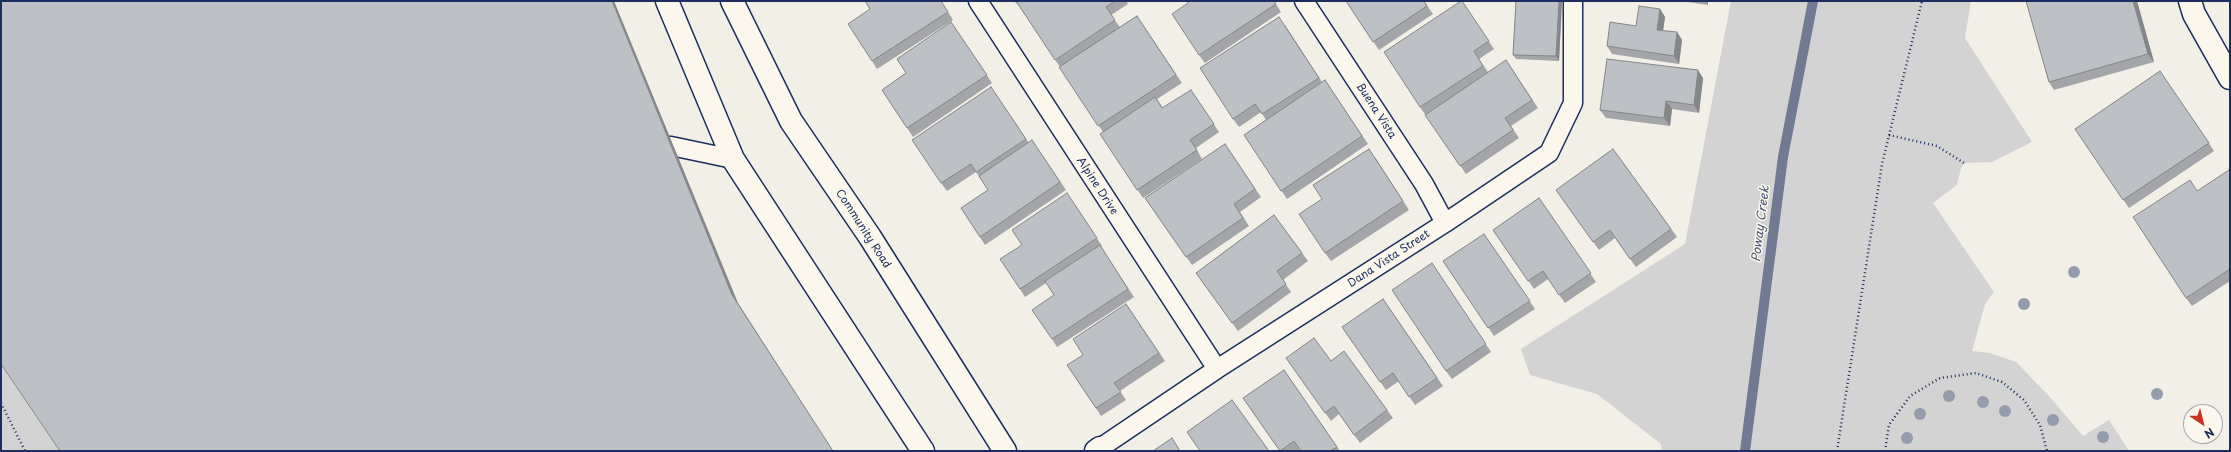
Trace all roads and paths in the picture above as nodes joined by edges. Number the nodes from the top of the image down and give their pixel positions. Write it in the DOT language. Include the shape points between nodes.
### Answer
graph roads {
  1 [pos="666,1"];
  2 [pos="732,1"];
  3 [pos="978,1"];
  4 [pos="1304,1"];
  5 [pos="1573,1"];
  6 [pos="1922,1"];
  7 [pos="2190,1"];
  8 [pos="2230,78"];
  9 [pos="1889,135"];
  10 [pos="634,146"];
  11 [pos="734,159"];
  12 [pos="1964,163"];
  13 [pos="1445,223"];
  14 [pos="1217,369"];
  15 [pos="1,403"];
  16 [pos="1098,450"];
  17 [pos="25,451"];
  18 [pos="923,451"];
  19 [pos="1005,451"];
  20 [pos="1837,451"];
  21 [pos="1885,451"];
  22 [pos="2047,451"];
  1 -- 11 [label="main road"];
  2 -- 19 [label="main road, Community Road" via="791,122 870,237"];
  3 -- 14 [label="lane, Alpine Drive"];
  4 -- 13 [label="lane, Buena Vista" via="1424,184"];
  5 -- 13 [label="lane, Dana Vista Street" via="1573,103 1549,153"];
  6 -- 9 [label="path"];
  7 -- 8 [label="main road" via="2194,14"];
  9 -- 12 [label="path" via="1937,146"];
  9 -- 20 [label="path" via="1882,164"];
  10 -- 11 [label="lane" via="671,146"];
  11 -- 18 [label="main road"];
  13 -- 14 [label="lane, Dana Vista Street"];
  14 -- 16 [label="lane, Dana Vista Street"];
  15 -- 17 [label="path"];
  21 -- 22 [label="path" via="1889,425 1910,396 1940,378 1976,373 2002,382 2024,400 2040,425"];
}
